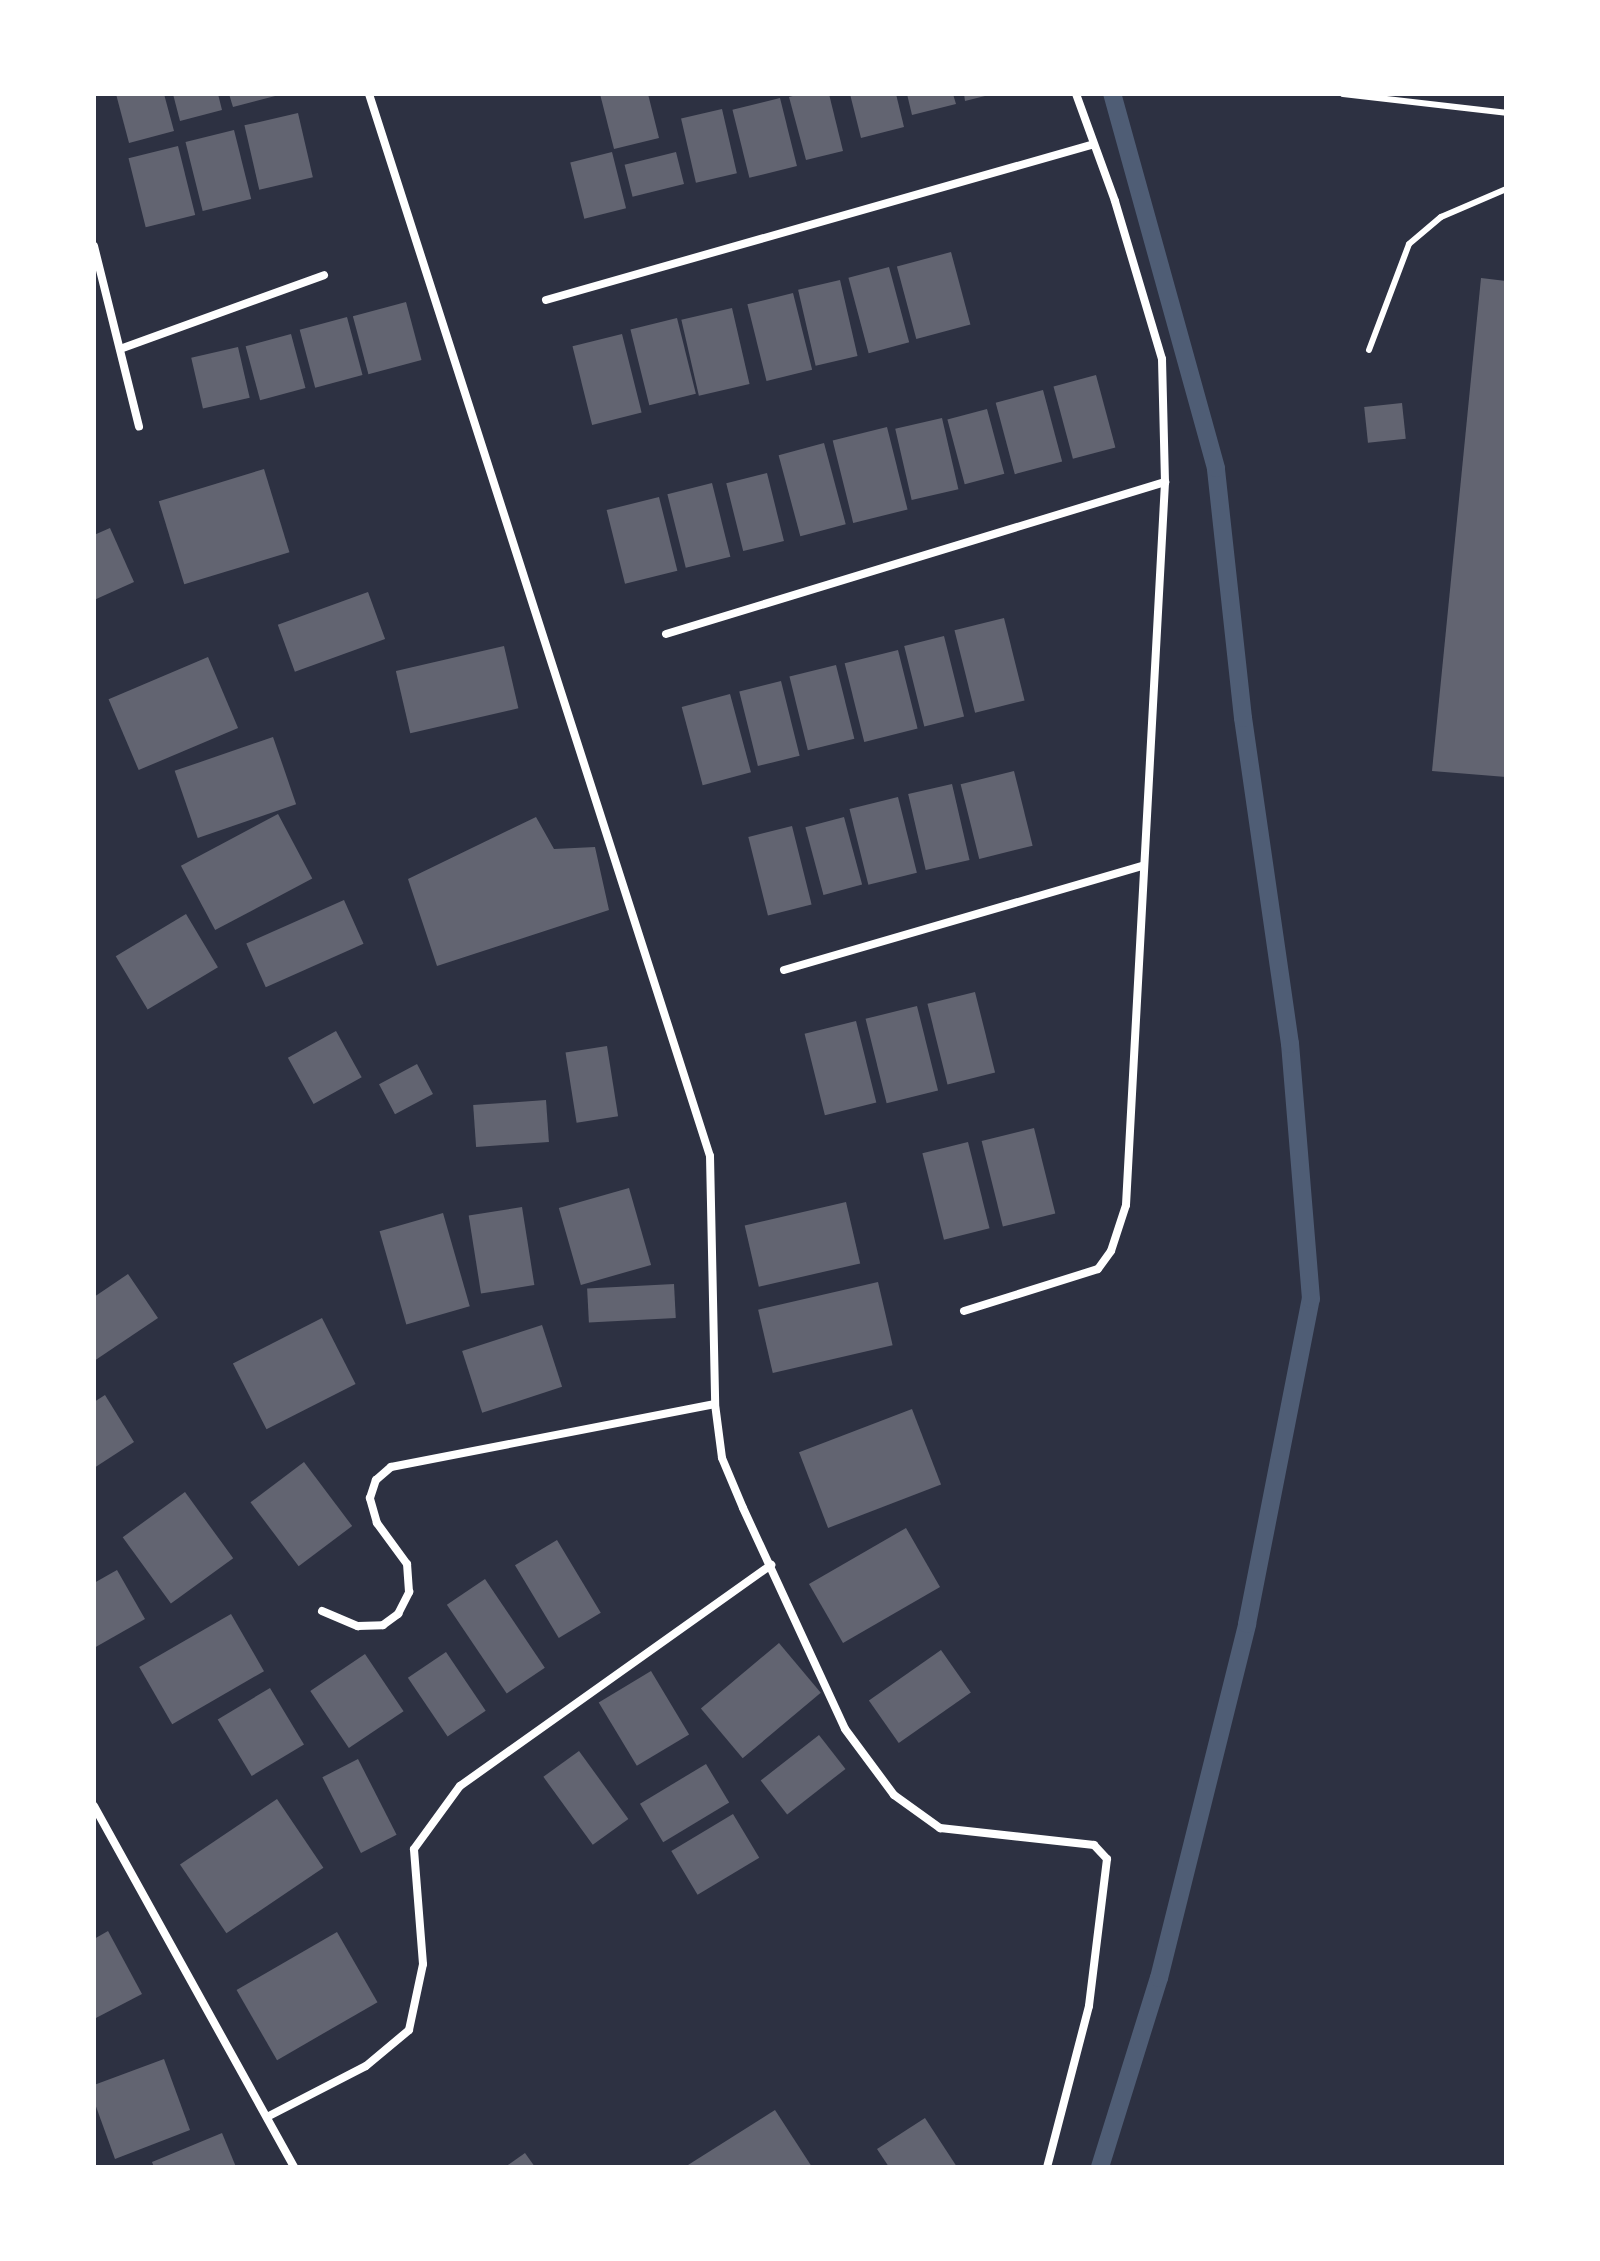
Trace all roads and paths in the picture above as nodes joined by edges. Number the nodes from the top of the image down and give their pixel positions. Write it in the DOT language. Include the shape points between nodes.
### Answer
graph roads {
  1 [pos="369,94"];
  2 [pos="1076,94"];
  3 [pos="1343,94"];
  4 [pos="1506,113"];
  5 [pos="1091,145"];
  6 [pos="1506,189"];
  7 [pos="94,246"];
  8 [pos="324,275"];
  9 [pos="546,300"];
  10 [pos="120,349"];
  11 [pos="1369,350"];
  12 [pos="139,426"];
  13 [pos="1165,482"];
  14 [pos="666,634"];
  15 [pos="1143,866"];
  16 [pos="784,970"];
  17 [pos="964,1311"];
  18 [pos="715,1404"];
  19 [pos="771,1565"];
  20 [pos="322,1611"];
  21 [pos="94,1806"];
  22 [pos="267,2117"];
  23 [pos="294,2167"];
  24 [pos="1047,2167"];
  1 -- 18 [label="street" via="710,1156"];
  2 -- 5 [label="street"];
  3 -- 4 [label="lane"];
  5 -- 9 [label="street"];
  5 -- 13 [label="street" via="1115,201 1162,359"];
  6 -- 11 [label="lane" via="1441,217 1409,244"];
  7 -- 10 [label="street"];
  8 -- 10 [label="street"];
  10 -- 12 [label="street"];
  13 -- 14 [label="street"];
  13 -- 15 [label="street"];
  15 -- 16 [label="street"];
  15 -- 17 [label="street" via="1122,1226 1098,1269"];
  18 -- 19 [label="street" via="722,1458"];
  18 -- 20 [label="street" via="391,1467 376,1480 370,1498 377,1523 407,1564 409,1592 398,1614 383,1625 358,1626"];
  19 -- 22 [label="street" via="460,1786 414,1849 423,1964 409,2030 366,2066"];
  19 -- 24 [label="street" via="845,1729 894,1795 940,1828 1094,1845 1107,1859 1089,2006"];
  21 -- 22 [label="street"];
  22 -- 23 [label="street"];
}
